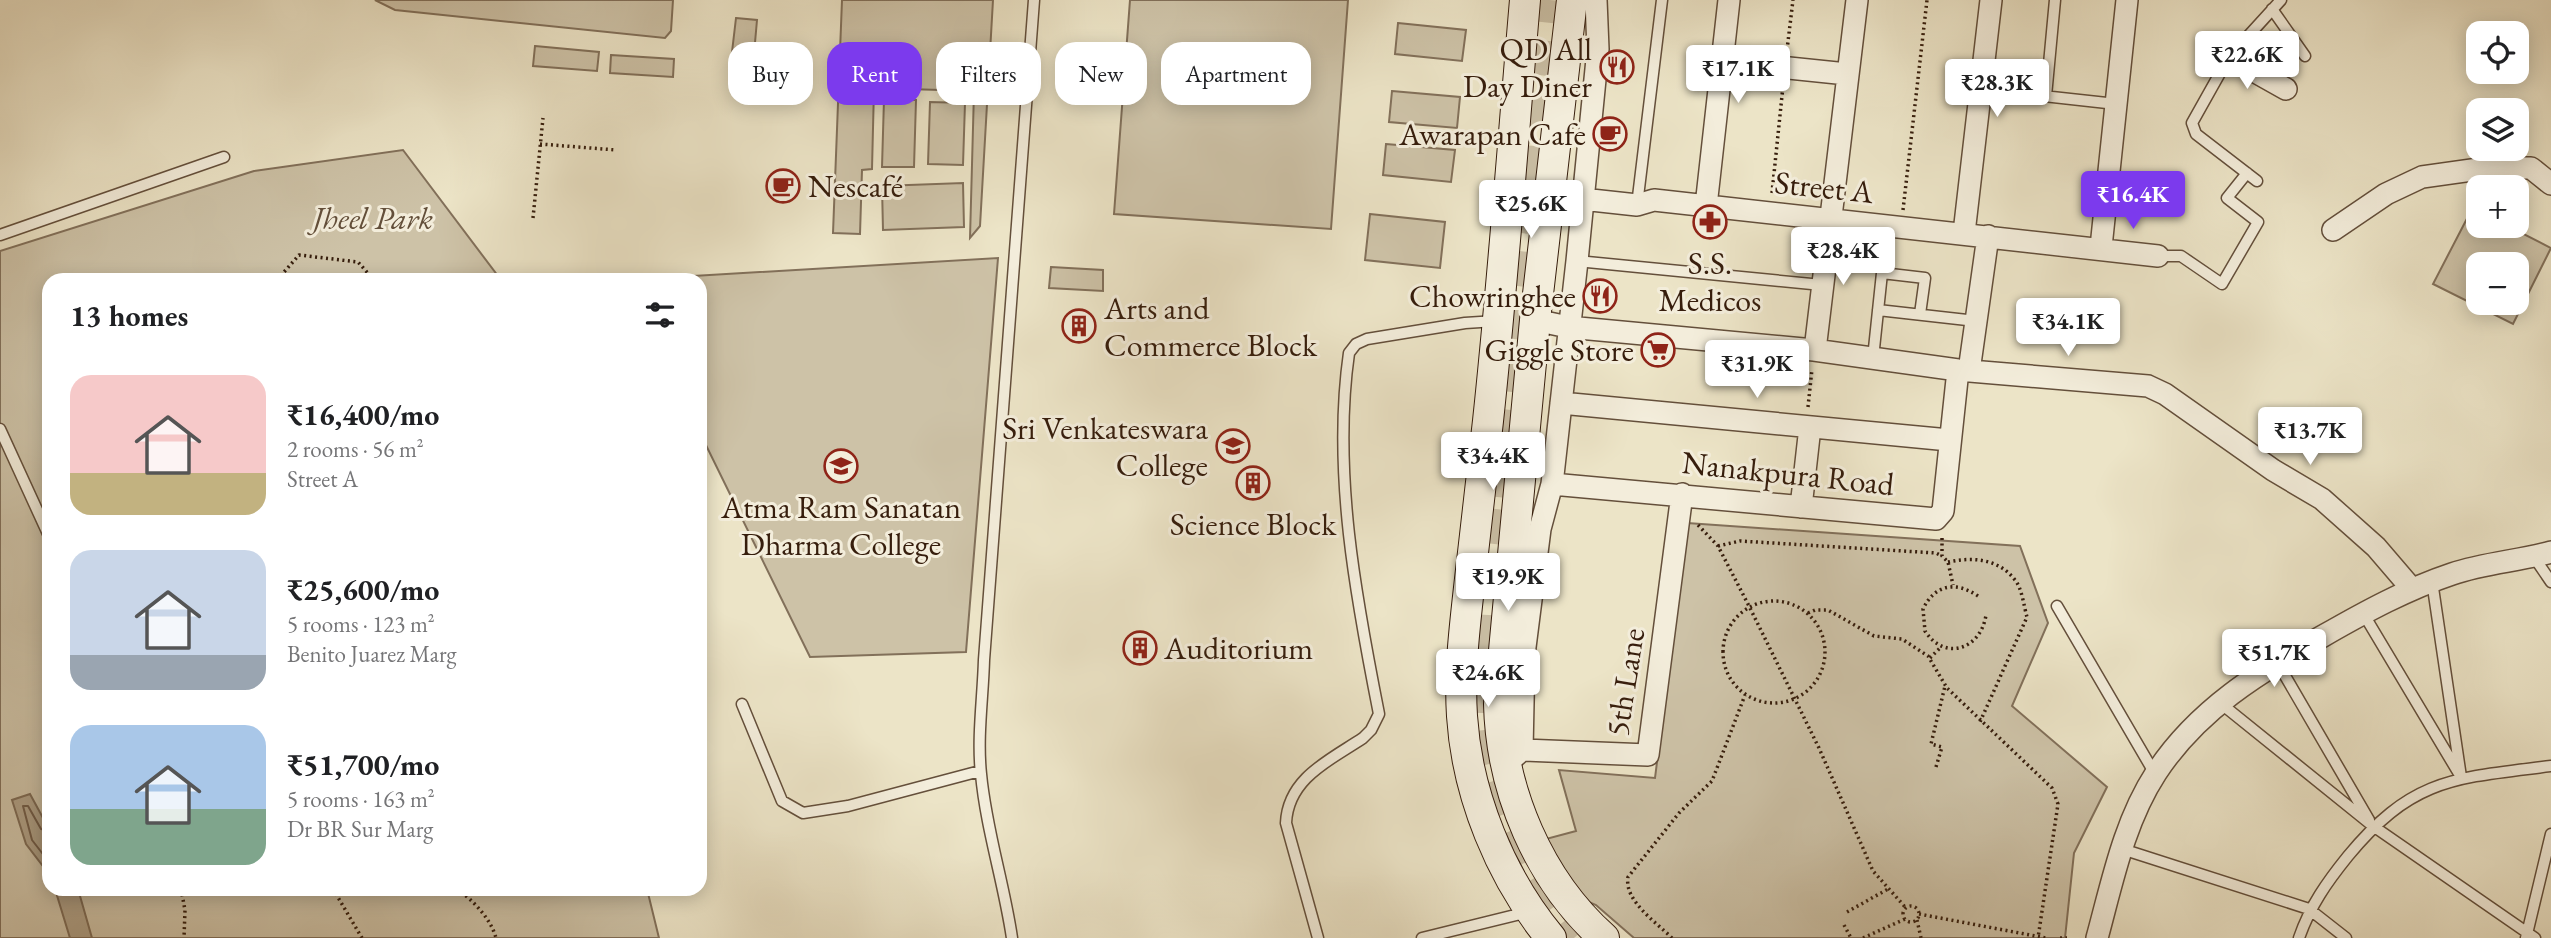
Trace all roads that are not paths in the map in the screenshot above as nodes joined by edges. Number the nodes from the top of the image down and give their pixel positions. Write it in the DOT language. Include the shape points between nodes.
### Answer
graph roads {
  1 [pos="1034,0"];
  2 [pos="1525,0"];
  3 [pos="1572,0"];
  4 [pos="1596,0"];
  5 [pos="1662,0"];
  6 [pos="1729,0"];
  7 [pos="1857,0"];
  8 [pos="1991,0"];
  9 [pos="2055,0"];
  10 [pos="2127,0"];
  11 [pos="2281,0"];
  12 [pos="2272,9"];
  13 [pos="1565,42"];
  14 [pos="1598,49"];
  15 [pos="2305,56"];
  16 [pos="2229,57"];
  17 [pos="1722,61"];
  18 [pos="1847,74"];
  19 [pos="1980,89"];
  20 [pos="2286,89"];
  21 [pos="2046,96"];
  22 [pos="2116,104"];
  23 [pos="223,156"];
  24 [pos="2247,173"];
  25 [pos="2257,181"];
  26 [pos="2551,184"];
  27 [pos="1582,199"];
  28 [pos="1637,205"];
  29 [pos="1706,206"];
  30 [pos="1829,220"];
  31 [pos="2333,230"];
  32 [pos="1964,233"];
  33 [pos="0,235"];
  34 [pos="1989,236"];
  35 [pos="2101,247"];
  36 [pos="2158,256"];
  37 [pos="1577,261"];
  38 [pos="1822,285"];
  39 [pos="1878,310"];
  40 [pos="1920,314"];
  41 [pos="1535,320"];
  42 [pos="1499,321"];
  43 [pos="1976,321"];
  44 [pos="1568,327"];
  45 [pos="1872,358"];
  46 [pos="1814,359"];
  47 [pos="1964,370"];
  48 [pos="1561,403"];
  49 [pos="1808,426"];
  50 [pos="0,429"];
  51 [pos="1950,440"];
  52 [pos="1552,484"];
  53 [pos="1683,495"];
  54 [pos="1801,507"];
  55 [pos="42,521"];
  56 [pos="2543,554"];
  57 [pos="2551,582"];
  58 [pos="2422,585"];
  59 [pos="2057,606"];
  60 [pos="2363,613"];
  61 [pos="2277,662"];
  62 [pos="2219,702"];
  63 [pos="742,704"];
  64 [pos="1514,757"];
  65 [pos="2551,766"];
  66 [pos="980,771"];
  67 [pos="2155,774"];
  68 [pos="2460,778"];
  69 [pos="2373,825"];
  70 [pos="2551,834"];
  71 [pos="2122,849"];
  72 [pos="2309,909"];
  73 [pos="1529,912"];
  74 [pos="2530,937"];
  75 [pos="1012,938"];
  76 [pos="1318,938"];
  77 [pos="1422,938"];
  78 [pos="1551,938"];
  79 [pos="1604,938"];
  80 [pos="2097,938"];
  81 [pos="2298,938"];
  82 [pos="2346,938"];
  1 -- 66 [label="lane" via="985,648"];
  2 -- 42 [label="street"];
  3 -- 13 [label="street"];
  4 -- 14 [label="street"];
  5 -- 28 [label="lane"];
  6 -- 17 [label="street"];
  7 -- 18 [label="street"];
  8 -- 19 [label="street"];
  9 -- 21 [label="lane"];
  10 -- 22 [label="street"];
  11 -- 12 [label="lane"];
  12 -- 15 [label="lane"];
  12 -- 16 [label="lane"];
  13 -- 14 [label="street"];
  13 -- 41 [label="street"];
  14 -- 27 [label="street"];
  16 -- 20 [label="street"];
  16 -- 24 [label="lane" via="2192,123 2196,134"];
  17 -- 18 [label="street"];
  17 -- 29 [label="street"];
  18 -- 30 [label="street"];
  19 -- 21 [label="lane"];
  19 -- 32 [label="street"];
  21 -- 22 [label="lane"];
  22 -- 35 [label="street"];
  23 -- 33 [label="lane"];
  24 -- 25 [label="lane"];
  24 -- 36 [label="lane" via="2227,198 2258,222 2222,285 2181,256"];
  26 -- 31 [label="street" via="2531,168 2486,168 2422,177 2386,194"];
  27 -- 28 [label="street, Street A"];
  27 -- 37 [label="street"];
  28 -- 29 [label="street, Street A" via="1654,200"];
  29 -- 30 [label="street, Street A"];
  30 -- 32 [label="street, Street A"];
  30 -- 38 [label="street"];
  32 -- 34 [label="street, Street A"];
  34 -- 35 [label="street, Street A"];
  34 -- 43 [label="street"];
  35 -- 36 [label="street, Street A"];
  37 -- 38 [label="lane"];
  37 -- 44 [label="street"];
  38 -- 46 [label="street"];
  39 -- 40 [label="lane"];
  39 -- 40 [label="lane" via="1882,273 1925,278"];
  39 -- 45 [label="lane"];
  40 -- 43 [label="lane"];
  41 -- 44 [label="street"];
  41 -- 64 [label="street" via="1499,704 1500,737"];
  42 -- 73 [label="street" via="1464,638 1462,715 1481,809"];
  42 -- 76 [label="lane" via="1367,339 1349,353 1344,454 1347,505 1379,714 1363,737 1305,777 1286,805 1286,823"];
  43 -- 47 [label="street"];
  44 -- 46 [label="street"];
  44 -- 48 [label="street"];
  45 -- 46 [label="street"];
  45 -- 47 [label="street"];
  47 -- 51 [label="street"];
  47 -- 58 [label="street" via="2156,389 2322,499"];
  48 -- 49 [label="street"];
  48 -- 52 [label="street"];
  49 -- 51 [label="street"];
  49 -- 54 [label="street"];
  50 -- 55 [label="lane"];
  51 -- 54 [label="street, Nanakpura Road" via="1943,511 1936,519"];
  52 -- 53 [label="street, Nanakpura Road"];
  52 -- 64 [label="street" via="1540,529"];
  53 -- 54 [label="street, Nanakpura Road"];
  53 -- 64 [label="street, 5th Lane" via="1648,755"];
  56 -- 57 [label="lane"];
  56 -- 58 [label="street"];
  58 -- 60 [label="street"];
  58 -- 68 [label="lane"];
  59 -- 67 [label="lane"];
  60 -- 61 [label="street"];
  60 -- 68 [label="lane"];
  61 -- 62 [label="street"];
  61 -- 69 [label="lane"];
  62 -- 67 [label="street"];
  62 -- 69 [label="lane"];
  63 -- 66 [label="lane" via="782,801 803,813 848,806"];
  64 -- 79 [label="street" via="1535,847 1578,914"];
  65 -- 68 [label="lane"];
  66 -- 75 [label="lane"];
  67 -- 71 [label="street"];
  68 -- 69 [label="lane" via="2413,796"];
  69 -- 72 [label="lane"];
  69 -- 74 [label="lane"];
  70 -- 74 [label="lane"];
  71 -- 72 [label="lane"];
  71 -- 80 [label="street"];
  72 -- 81 [label="lane"];
  72 -- 82 [label="lane"];
  73 -- 77 [label="lane"];
  73 -- 78 [label="street"];
}
